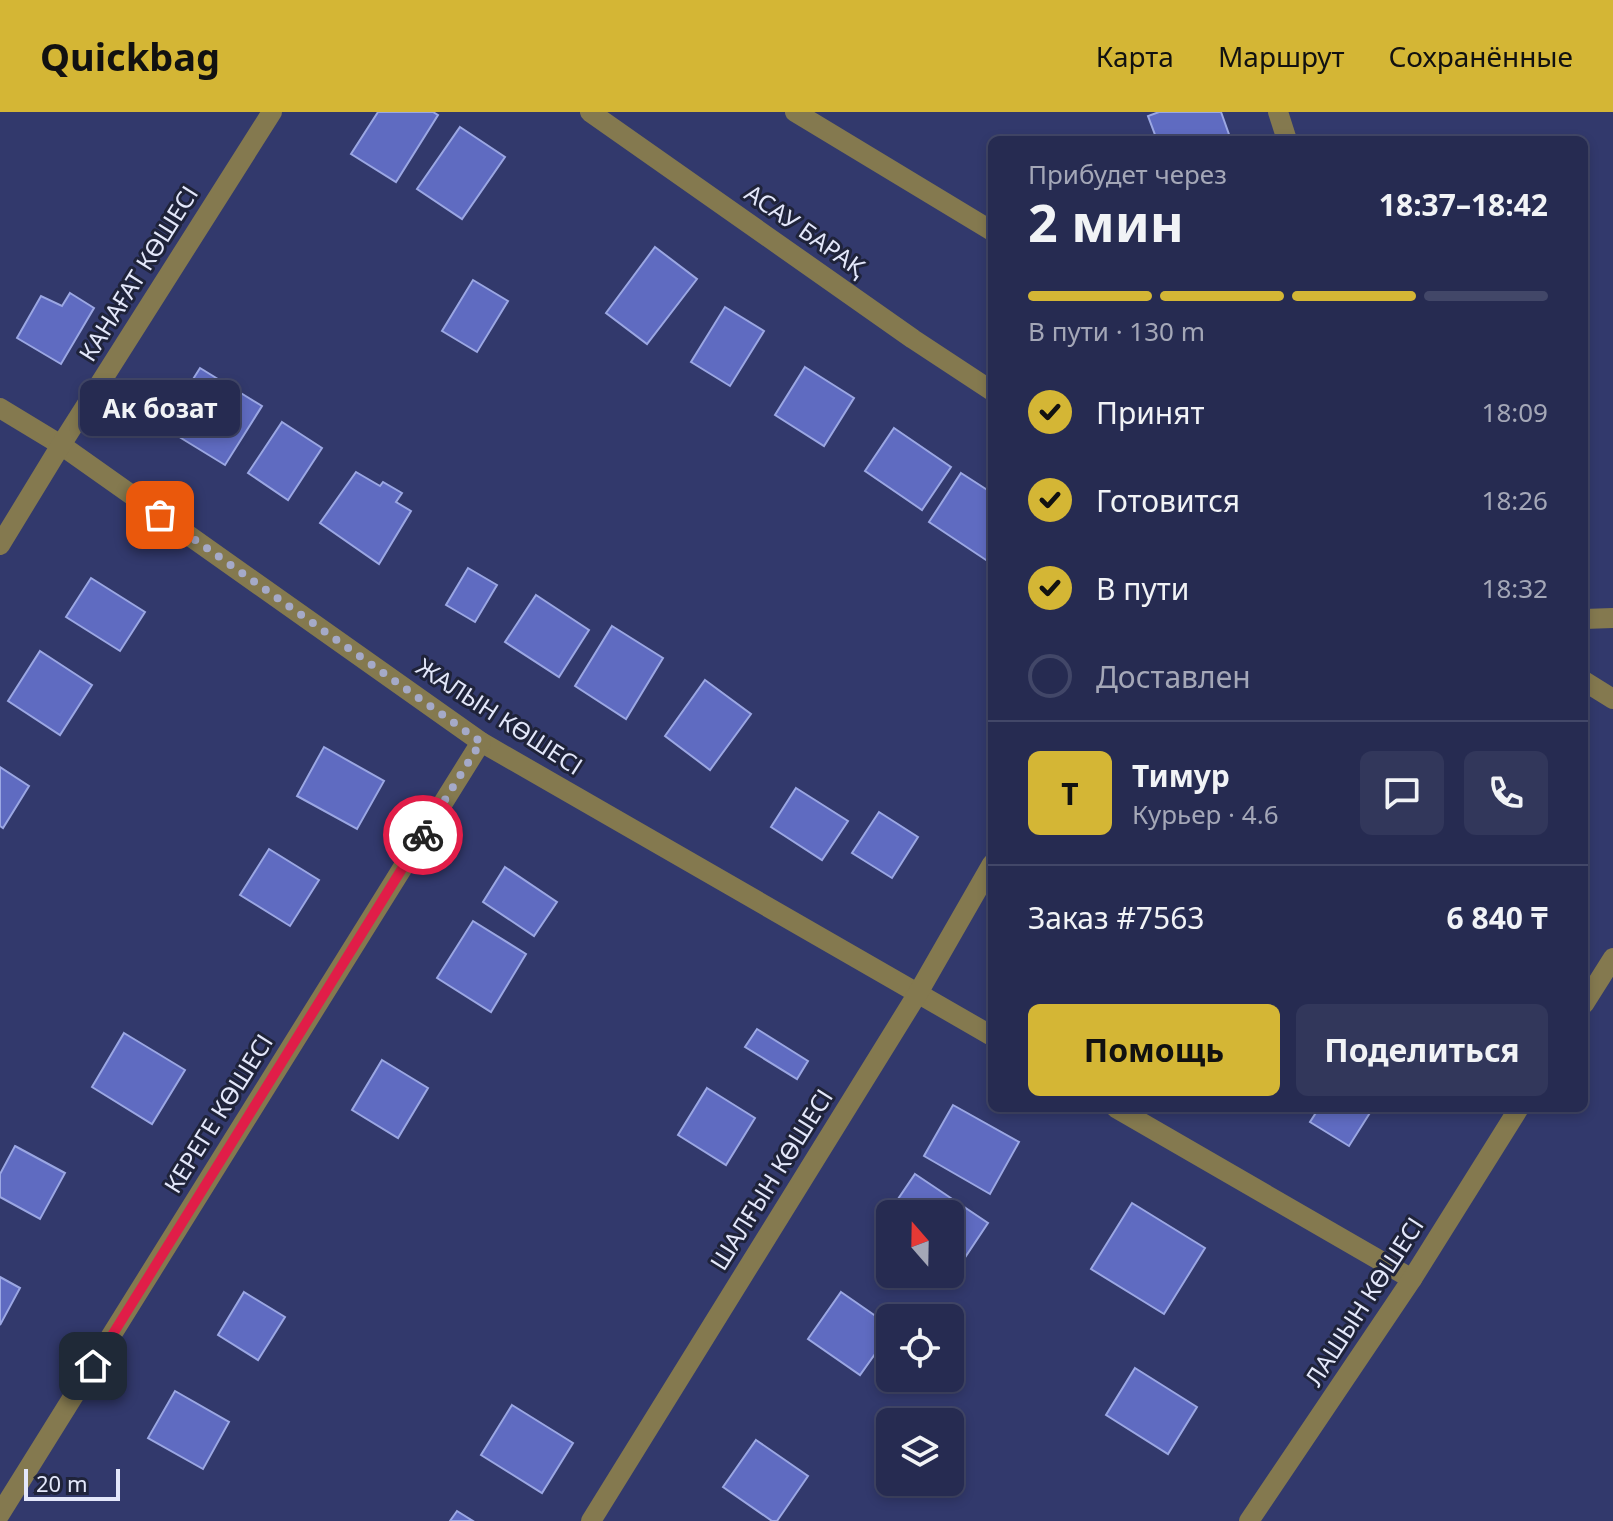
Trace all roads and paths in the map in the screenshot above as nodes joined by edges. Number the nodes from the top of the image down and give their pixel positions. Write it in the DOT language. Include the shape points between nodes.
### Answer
graph roads {
  1 [pos="272,112"];
  2 [pos="590,112"];
  3 [pos="795,112"];
  4 [pos="1278,112"];
  5 [pos="1286,136"];
  6 [pos="988,229"];
  7 [pos="988,388"];
  8 [pos="0,408"];
  9 [pos="61,445"];
  10 [pos="0,545"];
  11 [pos="1613,618"];
  12 [pos="1588,619"];
  13 [pos="1588,683"];
  14 [pos="1613,699"];
  15 [pos="481,742"];
  16 [pos="988,871"];
  17 [pos="1613,958"];
  18 [pos="918,993"];
  19 [pos="1588,998"];
  20 [pos="988,1034"];
  21 [pos="1123,1112"];
  22 [pos="1516,1112"];
  23 [pos="1412,1279"];
  24 [pos="0,1514"];
  25 [pos="591,1521"];
  26 [pos="1249,1521"];
  1 -- 9 [label="street, КАНАҒАТ КӨШЕСІ"];
  2 -- 7 [label="street, АСАУ БАРАҚ"];
  3 -- 6 [label="street"];
  4 -- 5 [label="street"];
  8 -- 9 [label="street, ЖАЛЫН КӨШЕСІ"];
  9 -- 10 [label="street, КАНАҒАТ КӨШЕСІ"];
  9 -- 15 [label="street, ЖАЛЫН КӨШЕСІ"];
  11 -- 12 [label="street"];
  13 -- 14 [label="street"];
  15 -- 18 [label="street, ЖАЛЫН КӨШЕСІ"];
  15 -- 24 [label="street, КЕРЕГЕ КӨШЕСІ"];
  16 -- 18 [label="street, ШАЛҒЫН КӨШЕСІ"];
  17 -- 19 [label="street"];
  18 -- 20 [label="street, ЖАЛЫН КӨШЕСІ"];
  18 -- 25 [label="street, ШАЛҒЫН КӨШЕСІ"];
  21 -- 23 [label="street"];
  22 -- 23 [label="street, ЛАШЫН КӨШЕСІ"];
  23 -- 26 [label="street, ЛАШЫН КӨШЕСІ"];
}
